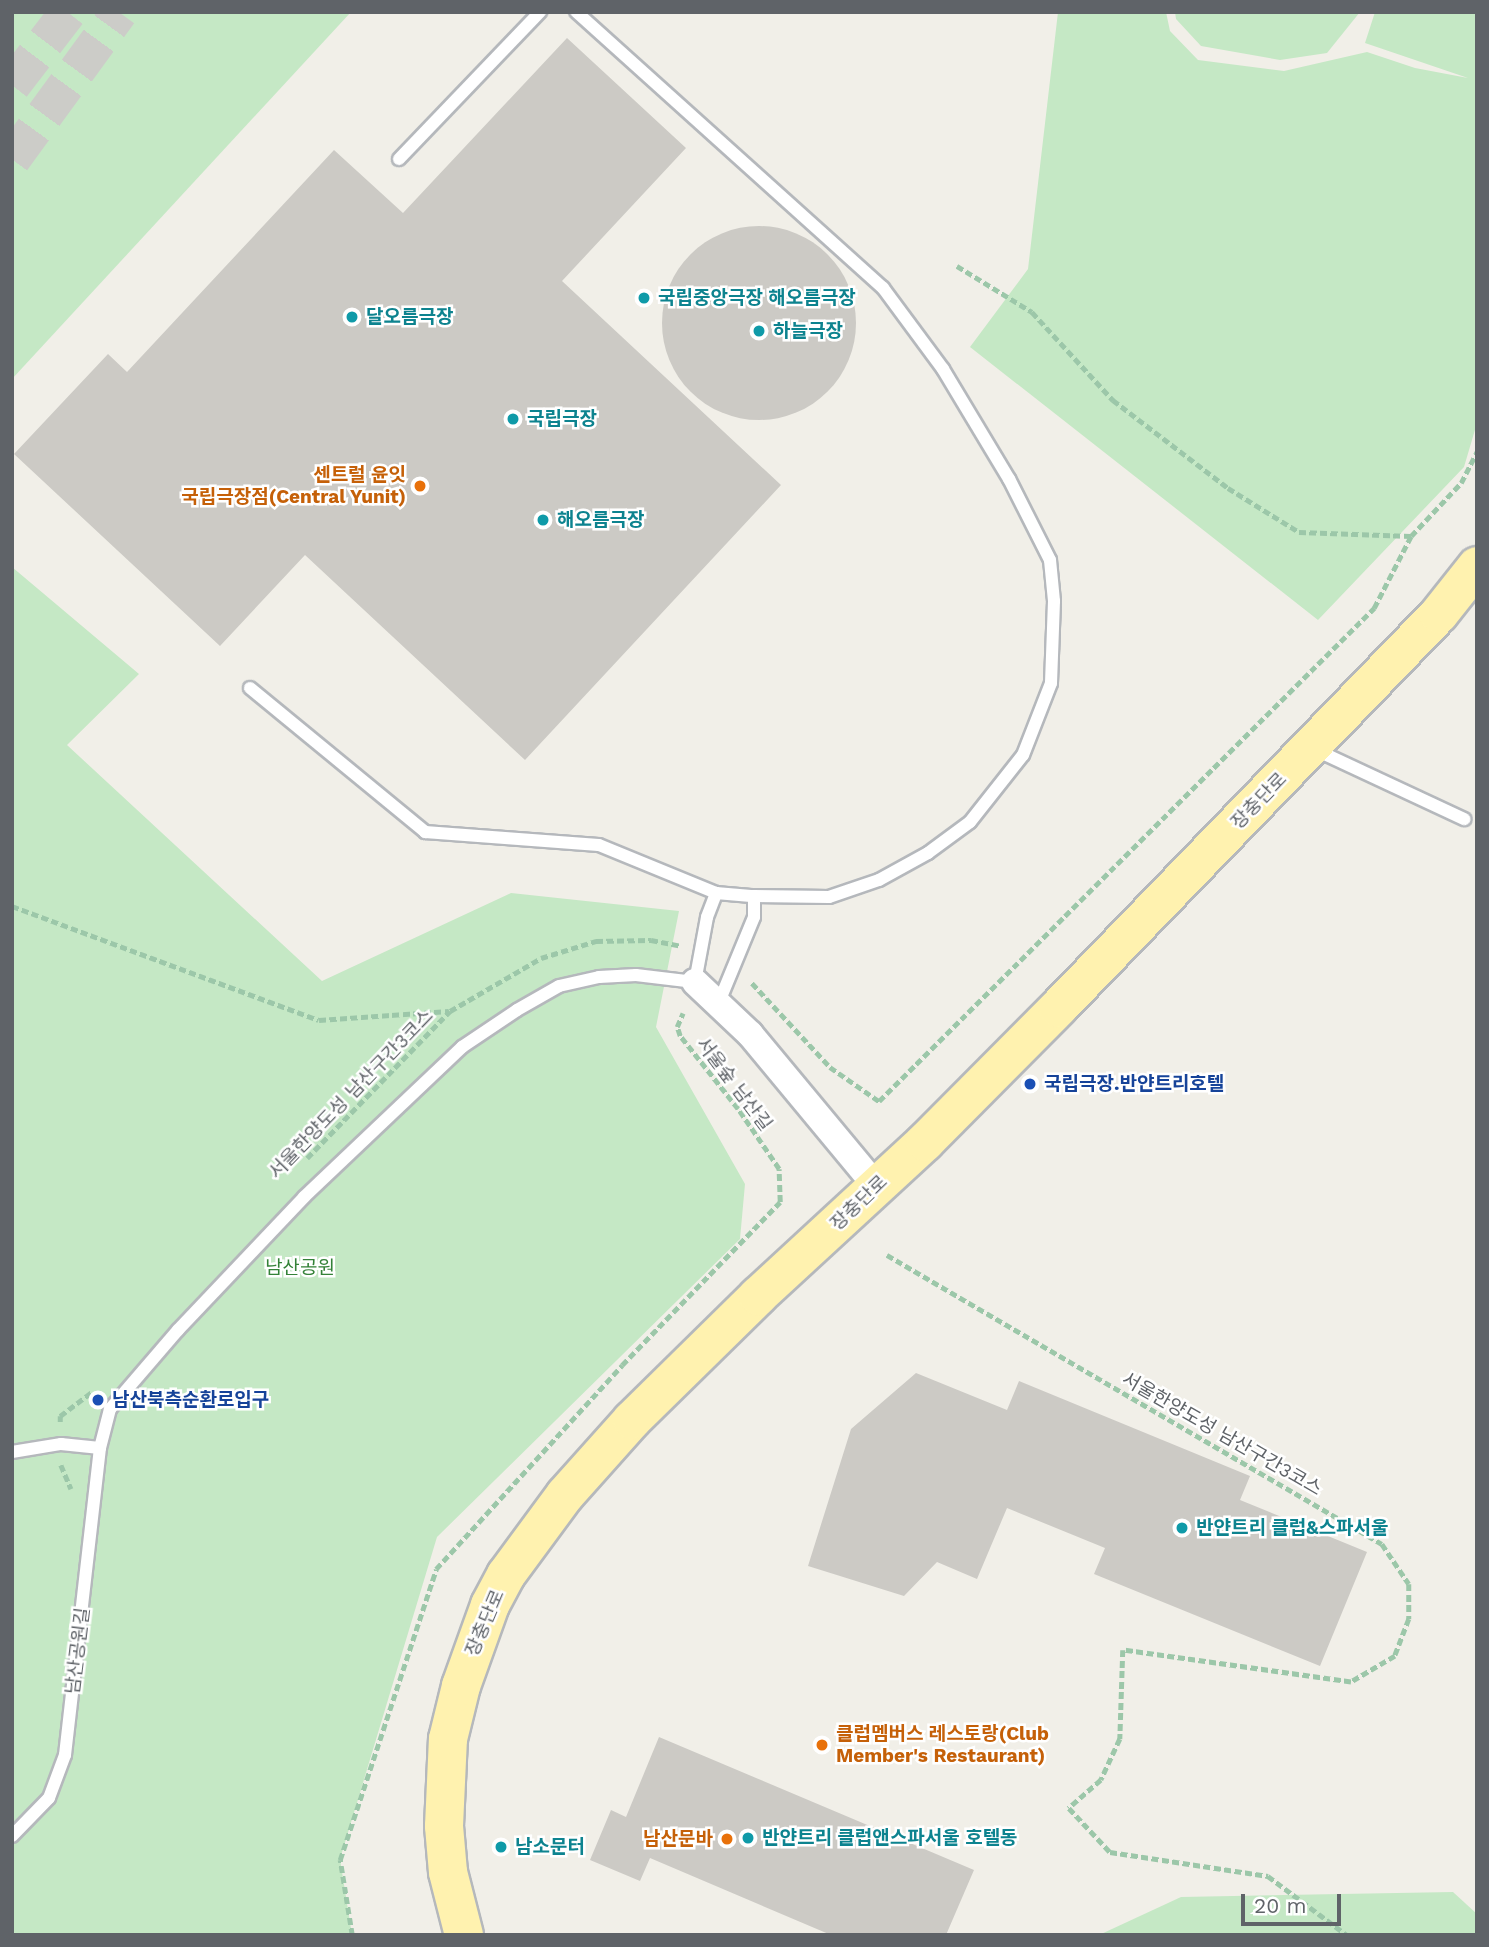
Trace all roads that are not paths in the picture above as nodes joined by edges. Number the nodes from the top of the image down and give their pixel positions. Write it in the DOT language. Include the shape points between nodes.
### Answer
graph roads {
  1 [pos="540,12"];
  2 [pos="576,12"];
  3 [pos="399,159"];
  4 [pos="1477,566"];
  5 [pos="250,688"];
  6 [pos="1310,747"];
  7 [pos="1464,819"];
  8 [pos="716,893"];
  9 [pos="754,896"];
  10 [pos="695,982"];
  11 [pos="719,1002"];
  12 [pos="876,1185"];
  13 [pos="100,1448"];
  14 [pos="13,1452"];
  15 [pos="12,1836"];
  16 [pos="464,1935"];
  1 -- 3 [label="lane"];
  2 -- 9 [label="lane" via="883,288 943,369 1009,479 1050,560 1054,601 1051,683 1023,755 970,822 928,853 879,880 829,897"];
  4 -- 6 [label="main road, 장충단로" via="1439,614"];
  5 -- 8 [label="lane" via="425,832 599,845"];
  6 -- 7 [label="lane"];
  6 -- 12 [label="main road, 장충단로" via="944,1123"];
  8 -- 9 [label="lane"];
  8 -- 10 [label="lane"];
  9 -- 11 [label="lane" via="754,917"];
  10 -- 11 [label="street"];
  10 -- 13 [label="lane, 남산공원길" via="636,975 559,986 462,1047 304,1197 178,1330 110,1409"];
  11 -- 12 [label="street"];
  12 -- 16 [label="main road, 장충단로" via="632,1420 565,1495 506,1575 477,1636 448,1739 444,1826 448,1872"];
  13 -- 14 [label="lane" via="61,1444"];
  13 -- 15 [label="lane, 남산공원길" via="65,1755 49,1798"];
}
